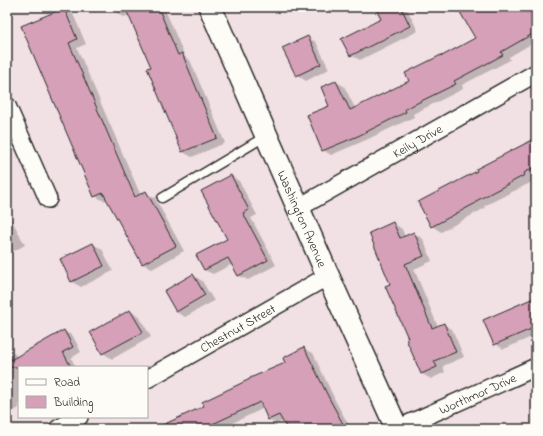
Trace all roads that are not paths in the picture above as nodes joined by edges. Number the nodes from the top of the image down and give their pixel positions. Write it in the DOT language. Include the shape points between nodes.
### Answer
graph roads {
  1 [pos="210,7"];
  2 [pos="536,73"];
  3 [pos="7,106"];
  4 [pos="267,136"];
  5 [pos="162,198"];
  6 [pos="48,199"];
  7 [pos="298,208"];
  8 [pos="328,276"];
  9 [pos="536,367"];
  10 [pos="148,377"];
  11 [pos="77,418"];
  12 [pos="58,429"];
  13 [pos="397,429"];
  1 -- 4 [label="street, Washington Avenue"];
  2 -- 7 [label="street, Keily Drive"];
  3 -- 6 [label="street"];
  4 -- 5 [label="lane"];
  4 -- 7 [label="street, Washington Avenue"];
  7 -- 8 [label="street, Washington Avenue"];
  8 -- 10 [label="street, Chestnut Street"];
  8 -- 13 [label="street, Washington Avenue"];
  9 -- 13 [label="street, Worthmor Drive"];
  11 -- 12 [label="street"];
}
